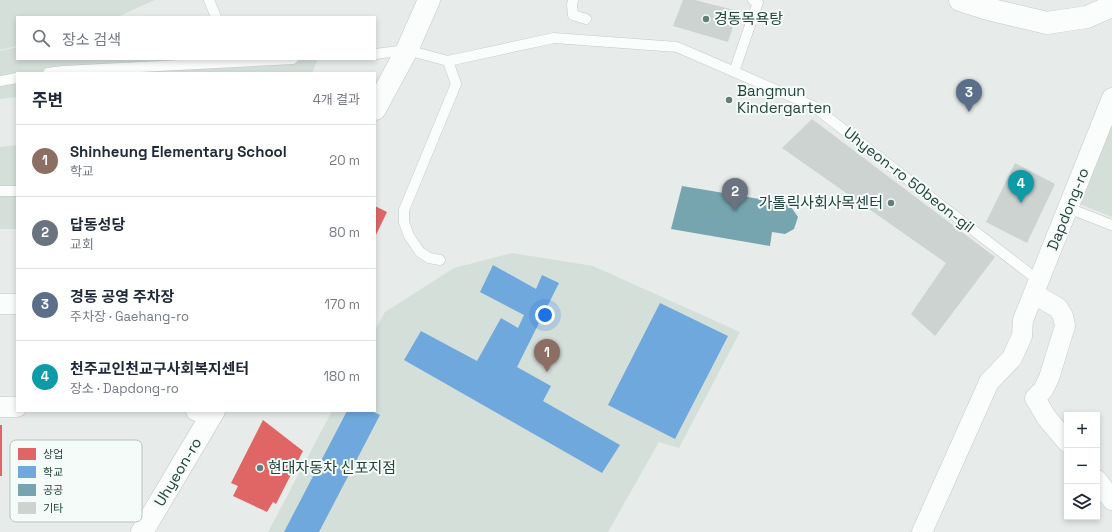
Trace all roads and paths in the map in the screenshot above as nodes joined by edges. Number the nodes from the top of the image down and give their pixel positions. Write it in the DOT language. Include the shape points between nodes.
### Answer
graph roads {
  1 [pos="209,0"];
  2 [pos="428,0"];
  3 [pos="573,0"];
  4 [pos="753,0"];
  5 [pos="960,0"];
  6 [pos="1112,6"];
  7 [pos="216,16"];
  8 [pos="586,19"];
  9 [pos="407,50"];
  10 [pos="376,54"];
  11 [pos="234,60"];
  12 [pos="448,61"];
  13 [pos="56,72"];
  14 [pos="734,72"];
  15 [pos="16,78"];
  16 [pos="0,81"];
  17 [pos="1112,98"];
  18 [pos="376,107"];
  19 [pos="0,191"];
  20 [pos="16,191"];
  21 [pos="1068,208"];
  22 [pos="1112,225"];
  23 [pos="440,260"];
  24 [pos="1036,288"];
  25 [pos="0,304"];
  26 [pos="16,304"];
  27 [pos="0,407"];
  28 [pos="16,407"];
  29 [pos="208,412"];
  30 [pos="1064,438"];
  31 [pos="1100,484"];
  32 [pos="1112,500"];
  33 [pos="142,532"];
  34 [pos="922,532"];
  1 -- 7 [label="lane"];
  2 -- 9 [label="street"];
  3 -- 8 [label="lane" via="573,15"];
  4 -- 14 [label="lane" via="758,2"];
  5 -- 6 [label="street" via="1047,23 1087,17"];
  9 -- 10 [label="lane"];
  9 -- 12 [label="lane"];
  9 -- 18 [label="street"];
  11 -- 13 [label="lane"];
  12 -- 14 [label="lane, Uhyeon-ro 50beon-gil" via="554,38 677,48"];
  12 -- 23 [label="lane" via="456,84 404,210 404,222 409,236 420,252 429,258"];
  14 -- 24 [label="lane, Uhyeon-ro 50beon-gil" via="813,106"];
  15 -- 16 [label="lane"];
  17 -- 21 [label="street, Dapdong-ro"];
  19 -- 20 [label="lane"];
  21 -- 22 [label="lane"];
  21 -- 24 [label="street, Dapdong-ro"];
  24 -- 30 [label="street" via="1058,308 1065,326 1049,378 1035,398 1046,417"];
  24 -- 34 [label="street, Dapdong-ro" via="1023,320 1022,336 1012,358 989,382"];
  25 -- 26 [label="street"];
  27 -- 28 [label="street"];
  29 -- 33 [label="street, Uhyeon-ro"];
  31 -- 32 [label="street"];
}
